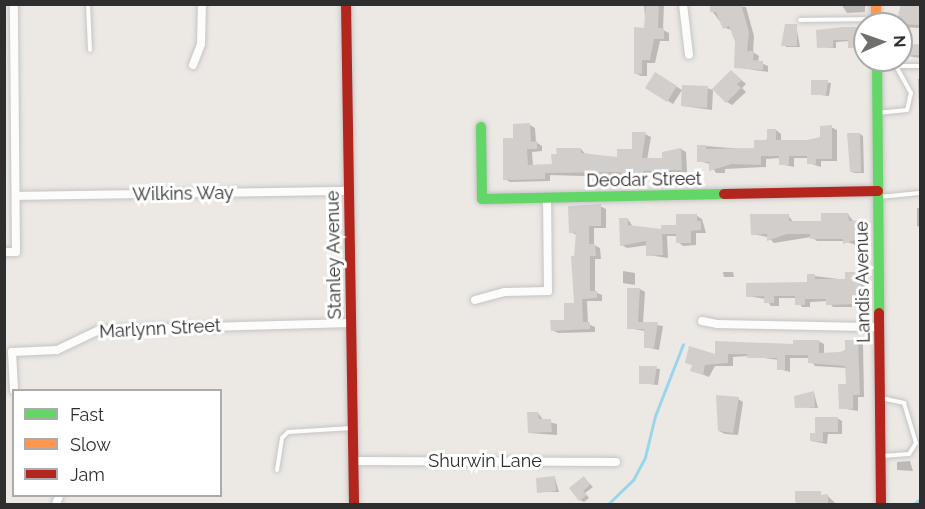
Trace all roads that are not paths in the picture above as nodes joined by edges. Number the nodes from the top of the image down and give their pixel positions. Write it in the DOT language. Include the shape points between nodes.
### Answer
graph roads {
  1 [pos="14,4"];
  2 [pos="88,4"];
  3 [pos="201,4"];
  4 [pos="346,4"];
  5 [pos="683,4"];
  6 [pos="800,20"];
  7 [pos="853,21"];
  8 [pos="90,50"];
  9 [pos="689,55"];
  10 [pos="193,65"];
  11 [pos="877,72"];
  12 [pos="899,72"];
  13 [pos="877,113"];
  14 [pos="482,127"];
  15 [pos="350,191"];
  16 [pos="878,194"];
  17 [pos="921,194"];
  18 [pos="16,196"];
  19 [pos="547,198"];
  20 [pos="4,252"];
  21 [pos="475,300"];
  22 [pos="702,321"];
  23 [pos="351,323"];
  24 [pos="879,327"];
  25 [pos="14,389"];
  26 [pos="880,398"];
  27 [pos="353,428"];
  28 [pos="881,456"];
  29 [pos="354,460"];
  30 [pos="616,462"];
  31 [pos="277,470"];
  32 [pos="354,504"];
  33 [pos="881,504"];
  1 -- 18 [label="street"];
  2 -- 8 [label="lane"];
  3 -- 10 [label="street" via="201,44"];
  4 -- 15 [label="street, Stanley Avenue"];
  5 -- 9 [label="street"];
  6 -- 7 [label="lane"];
  11 -- 13 [label="street, Landis Avenue"];
  12 -- 13 [label="lane" via="911,93 907,110"];
  13 -- 16 [label="street, Landis Avenue"];
  14 -- 19 [label="street, Deodar Street" via="482,199"];
  15 -- 18 [label="street, Wilkins Way"];
  15 -- 23 [label="street, Stanley Avenue"];
  16 -- 17 [label="lane"];
  16 -- 19 [label="street, Deodar Street"];
  16 -- 24 [label="street, Landis Avenue"];
  18 -- 20 [label="street" via="16,252"];
  19 -- 21 [label="street" via="548,291 499,293"];
  22 -- 24 [label="street"];
  23 -- 25 [label="street, Marlynn Street" via="99,330 57,350 12,352"];
  23 -- 27 [label="street, Stanley Avenue"];
  24 -- 26 [label="street, Landis Avenue"];
  26 -- 28 [label="street, Landis Avenue"];
  26 -- 28 [label="lane" via="904,404 916,443 909,454"];
  27 -- 29 [label="street, Stanley Avenue"];
  27 -- 31 [label="lane" via="288,432 282,438"];
  28 -- 33 [label="street, Landis Avenue"];
  29 -- 30 [label="street, Shurwin Lane"];
  29 -- 32 [label="street, Stanley Avenue"];
}
